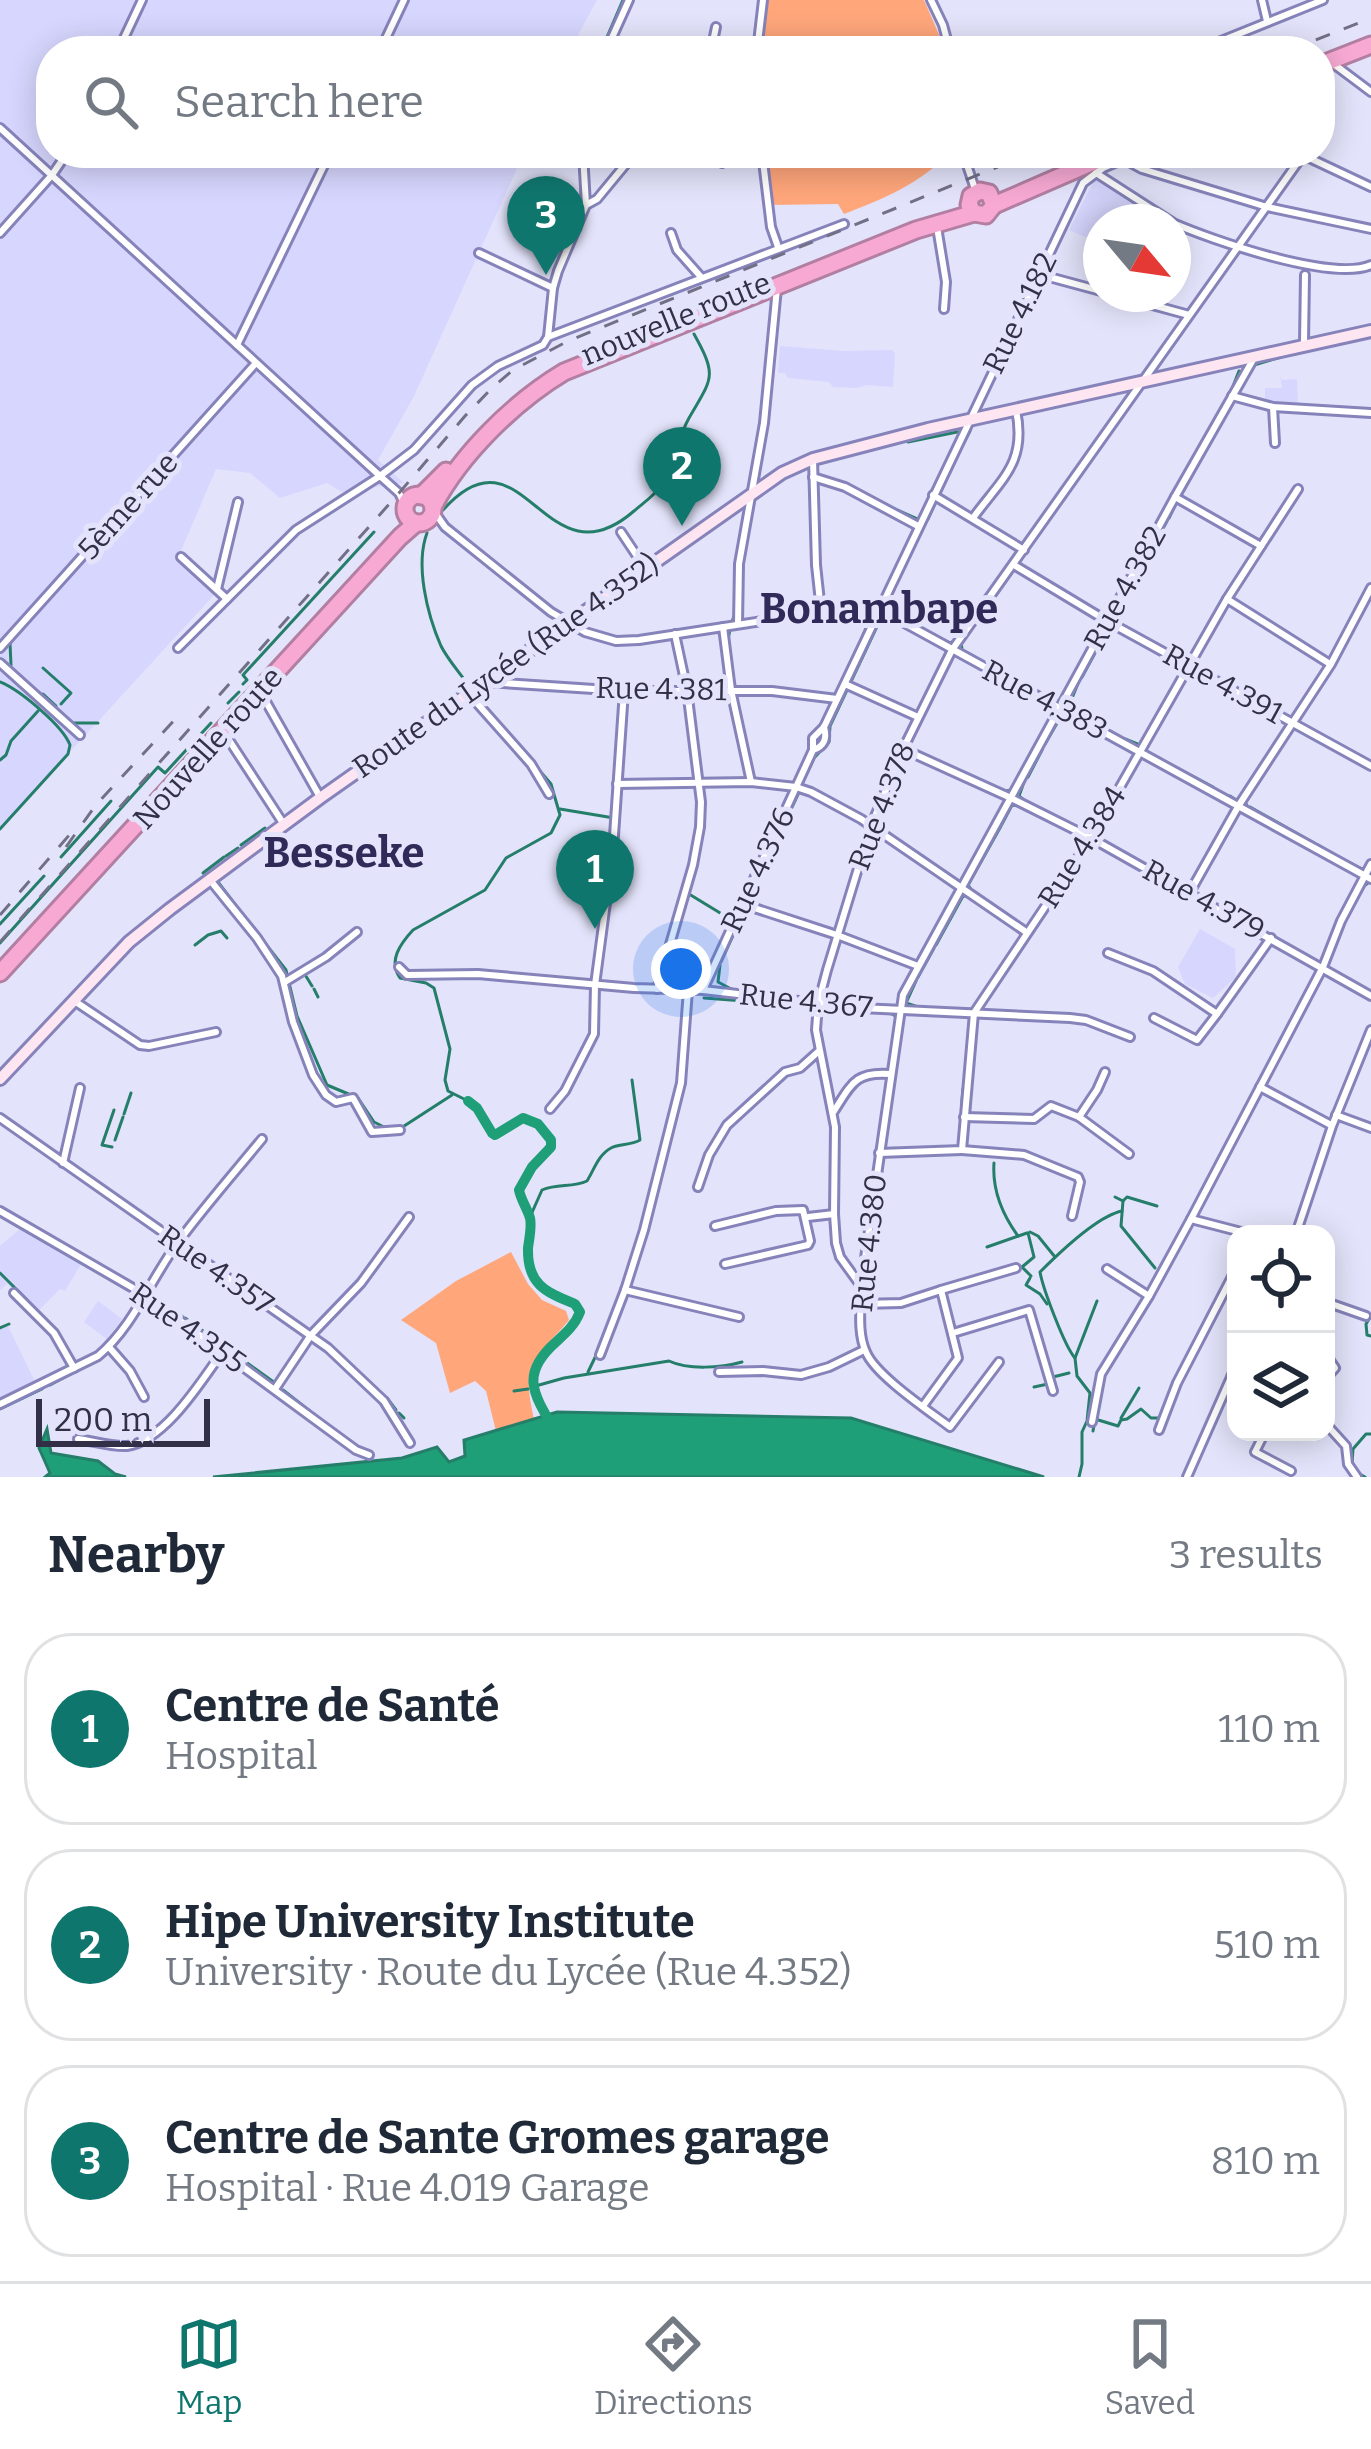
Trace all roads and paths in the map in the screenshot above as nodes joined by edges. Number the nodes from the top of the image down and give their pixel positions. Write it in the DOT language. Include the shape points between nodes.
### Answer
graph roads {
  1 [pos="142,0"];
  2 [pos="404,0"];
  3 [pos="629,0"];
  4 [pos="763,0"];
  5 [pos="931,0"];
  6 [pos="1262,0"];
  7 [pos="1323,0"];
  8 [pos="1268,21"];
  9 [pos="716,27"];
  10 [pos="125,36"];
  11 [pos="387,36"];
  12 [pos="613,36"];
  13 [pos="714,36"];
  14 [pos="759,36"];
  15 [pos="946,36"];
  16 [pos="1232,36"];
  17 [pos="1371,41"];
  18 [pos="1335,56"];
  19 [pos="1335,69"];
  20 [pos="1371,92"];
  21 [pos="0,128"];
  22 [pos="36,161"];
  23 [pos="44,168"];
  24 [pos="57,168"];
  25 [pos="323,168"];
  26 [pos="584,168"];
  27 [pos="623,168"];
  28 [pos="764,168"];
  29 [pos="968,168"];
  30 [pos="1058,168"];
  31 [pos="1079,168"];
  32 [pos="1102,168"];
  33 [pos="1140,168"];
  34 [pos="1292,168"];
  35 [pos="1331,168"];
  36 [pos="1096,173"];
  37 [pos="52,175"];
  38 [pos="1371,187"];
  39 [pos="980,201"];
  40 [pos="1144,204"];
  41 [pos="586,205"];
  42 [pos="1267,207"];
  43 [pos="844,224"];
  44 [pos="937,224"];
  45 [pos="1371,229"];
  46 [pos="1191,231"];
  47 [pos="0,233"];
  48 [pos="671,233"];
  49 [pos="1239,246"];
  50 [pos="778,248"];
  51 [pos="479,253"];
  52 [pos="1371,265"];
  53 [pos="1038,274"];
  54 [pos="1305,274"];
  55 [pos="701,277"];
  56 [pos="777,284"];
  57 [pos="1083,286"];
  58 [pos="553,288"];
  59 [pos="743,294"];
  60 [pos="944,309"];
  61 [pos="1178,312"];
  62 [pos="1189,315"];
  63 [pos="1371,331"];
  64 [pos="548,337"];
  65 [pos="237,345"];
  66 [pos="618,345"];
  67 [pos="1304,347"];
  68 [pos="1254,358"];
  69 [pos="256,363"];
  70 [pos="1143,382"];
  71 [pos="1232,396"];
  72 [pos="1273,407"];
  73 [pos="1016,410"];
  74 [pos="1371,413"];
  75 [pos="968,421"];
  76 [pos="1275,443"];
  77 [pos="820,456"];
  78 [pos="380,476"];
  79 [pos="813,476"];
  80 [pos="1298,489"];
  81 [pos="754,490"];
  82 [pos="933,495"];
  83 [pos="1175,497"];
  84 [pos="238,502"];
  85 [pos="417,508"];
  86 [pos="973,518"];
  87 [pos="919,526"];
  88 [pos="445,527"];
  89 [pos="620,532"];
  90 [pos="1261,546"];
  91 [pos="1024,550"];
  92 [pos="181,557"];
  93 [pos="1014,565"];
  94 [pos="645,568"];
  95 [pos="1371,588"];
  96 [pos="217,589"];
  97 [pos="227,599"];
  98 [pos="1227,599"];
  99 [pos="879,609"];
  100 [pos="821,612"];
  101 [pos="1107,621"];
  102 [pos="566,623"];
  103 [pos="737,624"];
  104 [pos="723,627"];
  105 [pos="675,634"];
  106 [pos="0,648"];
  107 [pos="178,648"];
  108 [pos="952,650"];
  109 [pos="0,663"];
  110 [pos="1330,664"];
  111 [pos="1190,666"];
  112 [pos="484,682"];
  113 [pos="844,683"];
  114 [pos="260,690"];
  115 [pos="731,690"];
  116 [pos="624,691"];
  117 [pos="687,691"];
  118 [pos="469,693"];
  119 [pos="837,699"];
  120 [pos="1060,708"];
  121 [pos="918,717"];
  122 [pos="1292,722"];
  123 [pos="223,731"];
  124 [pos="80,735"];
  125 [pos="204,747"];
  126 [pos="902,749"];
  127 [pos="1140,752"];
  128 [pos="1371,766"];
  129 [pos="698,782"];
  130 [pos="751,782"];
  131 [pos="617,784"];
  132 [pos="796,787"];
  133 [pos="549,794"];
  134 [pos="320,798"];
  135 [pos="1011,798"];
  136 [pos="1239,805"];
  137 [pos="284,825"];
  138 [pos="871,826"];
  139 [pos="1091,838"];
  140 [pos="1371,864"];
  141 [pos="1368,878"];
  142 [pos="210,880"];
  143 [pos="961,889"];
  144 [pos="1190,892"];
  145 [pos="742,904"];
  146 [pos="356,932"];
  147 [pos="1027,933"];
  148 [pos="837,935"];
  149 [pos="1271,938"];
  150 [pos="1108,953"];
  151 [pos="0,964"];
  152 [pos="918,966"];
  153 [pos="399,967"];
  154 [pos="1323,967"];
  155 [pos="0,973"];
  156 [pos="285,982"];
  157 [pos="595,985"];
  158 [pos="657,988"];
  159 [pos="688,990"];
  160 [pos="703,990"];
  161 [pos="1371,996"];
  162 [pos="74,1000"];
  163 [pos="818,1004"];
  164 [pos="899,1011"];
  165 [pos="974,1013"];
  166 [pos="1217,1014"];
  167 [pos="1154,1018"];
  168 [pos="1371,1030"];
  169 [pos="216,1032"];
  170 [pos="1130,1037"];
  171 [pos="818,1051"];
  172 [pos="1105,1072"];
  173 [pos="890,1074"];
  174 [pos="0,1078"];
  175 [pos="1260,1087"];
  176 [pos="80,1088"];
  177 [pos="550,1109"];
  178 [pos="833,1112"];
  179 [pos="1336,1115"];
  180 [pos="964,1117"];
  181 [pos="1079,1117"];
  182 [pos="0,1118"];
  183 [pos="1332,1126"];
  184 [pos="1371,1128"];
  185 [pos="400,1130"];
  186 [pos="262,1139"];
  187 [pos="962,1150"];
  188 [pos="879,1153"];
  189 [pos="1129,1154"];
  190 [pos="63,1162"];
  191 [pos="698,1186"];
  192 [pos="0,1210"];
  193 [pos="834,1214"];
  194 [pos="1072,1216"];
  195 [pos="409,1217"];
  196 [pos="807,1218"];
  197 [pos="1191,1219"];
  198 [pos="1299,1225"];
  199 [pos="715,1226"];
  200 [pos="1227,1228"];
  201 [pos="177,1244"];
  202 [pos="724,1264"];
  203 [pos="1016,1268"];
  204 [pos="1107,1269"];
  205 [pos="861,1286"];
  206 [pos="1227,1287"];
  207 [pos="626,1290"];
  208 [pos="941,1290"];
  209 [pos="14,1293"];
  210 [pos="146,1295"];
  211 [pos="1149,1296"];
  212 [pos="861,1304"];
  213 [pos="1335,1305"];
  214 [pos="1366,1316"];
  215 [pos="739,1317"];
  216 [pos="953,1333"];
  217 [pos="311,1335"];
  218 [pos="109,1347"];
  219 [pos="864,1350"];
  220 [pos="223,1351"];
  221 [pos="600,1355"];
  222 [pos="999,1362"];
  223 [pos="74,1368"];
  224 [pos="719,1372"];
  225 [pos="1227,1386"];
  226 [pos="274,1389"];
  227 [pos="1053,1391"];
  228 [pos="144,1397"];
  229 [pos="0,1405"];
  230 [pos="923,1406"];
  231 [pos="1092,1422"];
  232 [pos="1159,1430"];
  233 [pos="1335,1434"];
  234 [pos="78,1438"];
  235 [pos="1261,1441"];
  236 [pos="410,1443"];
  237 [pos="369,1455"];
  238 [pos="1291,1472"];
  239 [pos="1187,1477"];
  240 [pos="1357,1477"];
  1 -- 10 [label="street"];
  2 -- 11 [label="street"];
  3 -- 12 [label="street"];
  4 -- 14 [label="street"];
  5 -- 15 [label="street"];
  6 -- 8 [label="street"];
  7 -- 8 [label="street"];
  8 -- 16 [label="street"];
  9 -- 13 [label="street"];
  17 -- 18 [label="highway"];
  19 -- 20 [label="street"];
  21 -- 22 [label="street"];
  23 -- 37 [label="street"];
  24 -- 37 [label="street"];
  25 -- 65 [label="street"];
  26 -- 41 [label="street"];
  27 -- 41 [label="street"];
  28 -- 50 [label="street"];
  29 -- 39 [label="street"];
  30 -- 39 [label="highway, nouvelle route"];
  31 -- 39 [label="highway, nouvelle route"];
  32 -- 36 [label="street"];
  33 -- 42 [label="street"];
  34 -- 42 [label="street, Rue 4.378"];
  35 -- 38 [label="street"];
  36 -- 40 [label="street"];
  36 -- 53 [label="street, Rue 4.182" via="1083,183"];
  37 -- 47 [label="street"];
  37 -- 65 [label="street"];
  39 -- 44 [label="highway, nouvelle route"];
  39 -- 59 [label="highway, nouvelle route"];
  41 -- 58 [label="street"];
  42 -- 45 [label="street"];
  42 -- 49 [label="street, Rue 4.378"];
  43 -- 50 [label="street"];
  44 -- 56 [label="highway, nouvelle route"];
  44 -- 60 [label="street"];
  46 -- 49 [label="street"];
  48 -- 55 [label="street"];
  49 -- 52 [label="street" via="1325,268"];
  49 -- 62 [label="street, Rue 4.378"];
  50 -- 55 [label="street"];
  51 -- 58 [label="street"];
  53 -- 57 [label="street"];
  53 -- 75 [label="street, Rue 4.182"];
  54 -- 67 [label="street"];
  55 -- 64 [label="street"];
  56 -- 59 [label="highway, nouvelle route"];
  56 -- 81 [label="street"];
  58 -- 64 [label="street"];
  59 -- 66 [label="highway, nouvelle route"];
  61 -- 62 [label="street"];
  62 -- 70 [label="street, Rue 4.378"];
  63 -- 67 [label="main road, Route du Lycée (Rue 4.352)"];
  64 -- 78 [label="street" via="472,385"];
  65 -- 69 [label="street"];
  66 -- 85 [label="highway, nouvelle route" via="525,397"];
  66 -- 85 [label="highway, nouvelle route" via="512,398"];
  67 -- 68 [label="main road, Route du Lycée (Rue 4.352)"];
  68 -- 70 [label="main road, Route du Lycée (Rue 4.352)"];
  68 -- 71 [label="street, Rue 4.382"];
  69 -- 78 [label="street"];
  69 -- 106 [label="street, 5ème rue"];
  70 -- 73 [label="main road, Route du Lycée (Rue 4.352)"];
  70 -- 91 [label="street, Rue 4.378"];
  71 -- 72 [label="street"];
  71 -- 83 [label="street, Rue 4.382"];
  72 -- 74 [label="street"];
  72 -- 76 [label="street"];
  73 -- 75 [label="main road, Route du Lycée (Rue 4.352)"];
  73 -- 86 [label="street" via="1016,459"];
  75 -- 77 [label="main road, Route du Lycée (Rue 4.352)"];
  75 -- 82 [label="street"];
  77 -- 79 [label="street"];
  77 -- 81 [label="main road, Route du Lycée (Rue 4.352)"];
  78 -- 85 [label="street"];
  78 -- 97 [label="street" via="296,530"];
  79 -- 87 [label="street"];
  79 -- 100 [label="street"];
  80 -- 90 [label="street, Rue 4.384"];
  81 -- 94 [label="main road, Route du Lycée (Rue 4.352)"];
  81 -- 103 [label="street"];
  82 -- 86 [label="street"];
  82 -- 87 [label="street"];
  83 -- 90 [label="street"];
  83 -- 101 [label="street, Rue 4.382"];
  84 -- 96 [label="street"];
  85 -- 88 [label="street"];
  85 -- 88 [label="street"];
  85 -- 114 [label="highway, Nouvelle route" via="400,537"];
  85 -- 125 [label="highway, Nouvelle route"];
  86 -- 91 [label="street"];
  87 -- 99 [label="street"];
  88 -- 102 [label="street"];
  89 -- 94 [label="street"];
  90 -- 98 [label="street, Rue 4.384"];
  91 -- 93 [label="street, Rue 4.378"];
  92 -- 96 [label="street"];
  93 -- 101 [label="street, Rue 4.391"];
  93 -- 108 [label="street, Rue 4.378"];
  94 -- 102 [label="main road, Route du Lycée (Rue 4.352)"];
  95 -- 110 [label="street"];
  96 -- 97 [label="street"];
  97 -- 107 [label="street"];
  98 -- 110 [label="street"];
  98 -- 111 [label="street, Rue 4.384"];
  99 -- 100 [label="street"];
  99 -- 108 [label="street, Rue 4.383"];
  99 -- 113 [label="street"];
  100 -- 103 [label="street"];
  101 -- 111 [label="street, Rue 4.391"];
  101 -- 120 [label="street, Rue 4.382"];
  102 -- 105 [label="street" via="616,640"];
  102 -- 112 [label="main road, Route du Lycée (Rue 4.352)"];
  103 -- 104 [label="street"];
  104 -- 105 [label="street"];
  104 -- 115 [label="street"];
  105 -- 117 [label="street"];
  108 -- 120 [label="street, Rue 4.383"];
  108 -- 121 [label="street, Rue 4.378"];
  109 -- 124 [label="street"];
  110 -- 122 [label="street"];
  111 -- 122 [label="street, Rue 4.391"];
  111 -- 127 [label="street, Rue 4.384"];
  112 -- 116 [label="street, Rue 4.381"];
  112 -- 118 [label="main road, Route du Lycée (Rue 4.352)"];
  113 -- 119 [label="street"];
  113 -- 121 [label="street"];
  114 -- 123 [label="highway, Nouvelle route"];
  114 -- 134 [label="street"];
  115 -- 117 [label="street, Rue 4.381"];
  115 -- 119 [label="street, Rue 4.381"];
  115 -- 130 [label="street"];
  116 -- 117 [label="street, Rue 4.381"];
  116 -- 131 [label="street"];
  117 -- 129 [label="street"];
  118 -- 133 [label="street"];
  118 -- 134 [label="main road, Route du Lycée (Rue 4.352)"];
  119 -- 132 [label="street, Rue 4.376" via="825,740"];
  120 -- 127 [label="street, Rue 4.383"];
  120 -- 135 [label="street, Rue 4.382"];
  121 -- 126 [label="street, Rue 4.378"];
  122 -- 128 [label="street, Rue 4.391"];
  122 -- 136 [label="street"];
  123 -- 125 [label="highway, Nouvelle route"];
  123 -- 137 [label="street"];
  125 -- 151 [label="highway, Nouvelle route"];
  125 -- 155 [label="highway, Nouvelle route"];
  126 -- 135 [label="street, Rue 4.379"];
  126 -- 138 [label="street, Rue 4.378"];
  127 -- 136 [label="street, Rue 4.383"];
  127 -- 139 [label="street, Rue 4.384"];
  129 -- 130 [label="street"];
  129 -- 131 [label="street"];
  129 -- 158 [label="street" via="693,865"];
  130 -- 132 [label="street"];
  131 -- 157 [label="street"];
  132 -- 138 [label="street"];
  132 -- 145 [label="street, Rue 4.376"];
  134 -- 137 [label="main road, Route du Lycée (Rue 4.352)"];
  135 -- 139 [label="street, Rue 4.379"];
  135 -- 143 [label="street, Rue 4.382"];
  136 -- 141 [label="street, Rue 4.383"];
  136 -- 144 [label="street"];
  137 -- 142 [label="main road, Route du Lycée (Rue 4.352)"];
  138 -- 143 [label="street"];
  138 -- 148 [label="street, Rue 4.378"];
  139 -- 144 [label="street, Rue 4.379"];
  139 -- 147 [label="street, Rue 4.384"];
  140 -- 141 [label="street"];
  141 -- 154 [label="street"];
  142 -- 156 [label="street"];
  142 -- 162 [label="main road, Route du Lycée (Rue 4.352)" via="129,942"];
  143 -- 147 [label="street"];
  143 -- 152 [label="street, Rue 4.382"];
  144 -- 149 [label="street, Rue 4.379"];
  145 -- 148 [label="street"];
  145 -- 160 [label="street, Rue 4.376"];
  146 -- 156 [label="street"];
  147 -- 165 [label="street, Rue 4.384"];
  148 -- 152 [label="street"];
  148 -- 163 [label="street, Rue 4.378"];
  149 -- 154 [label="street, Rue 4.379"];
  149 -- 166 [label="street"];
  150 -- 166 [label="street" via="1154,971"];
  152 -- 164 [label="street, Rue 4.382"];
  153 -- 157 [label="street, Rue 4.367" via="407,975"];
  154 -- 161 [label="street, Rue 4.379"];
  154 -- 175 [label="street"];
  156 -- 185 [label="street" via="320,1089 336,1102 353,1098 372,1132"];
  157 -- 158 [label="street, Rue 4.367"];
  157 -- 177 [label="street" via="593,1039"];
  158 -- 159 [label="street, Rue 4.367"];
  159 -- 160 [label="street, Rue 4.367"];
  159 -- 207 [label="street" via="681,1083"];
  160 -- 163 [label="street, Rue 4.367"];
  162 -- 169 [label="street" via="140,1045"];
  162 -- 174 [label="main road, Route du Lycée (Rue 4.352)"];
  163 -- 164 [label="street, Rue 4.367"];
  163 -- 171 [label="street, Rue 4.378"];
  164 -- 165 [label="street, Rue 4.367"];
  164 -- 173 [label="street, Rue 4.380"];
  165 -- 170 [label="street, Rue 4.367" via="1086,1020"];
  165 -- 180 [label="street, Rue 4.384"];
  166 -- 167 [label="street" via="1197,1040"];
  168 -- 179 [label="street"];
  171 -- 178 [label="street, Rue 4.378"];
  171 -- 191 [label="street" via="727,1125"];
  172 -- 181 [label="street"];
  173 -- 178 [label="street" via="859,1078"];
  173 -- 188 [label="street, Rue 4.380"];
  175 -- 183 [label="street"];
  175 -- 197 [label="street"];
  176 -- 190 [label="street"];
  178 -- 193 [label="street, Rue 4.378"];
  179 -- 183 [label="street"];
  179 -- 184 [label="street"];
  180 -- 181 [label="street" via="1034,1119 1051,1106"];
  180 -- 187 [label="street, Rue 4.384"];
  181 -- 189 [label="street"];
  182 -- 190 [label="street, Rue 4.357"];
  183 -- 198 [label="street"];
  186 -- 201 [label="street"];
  187 -- 188 [label="street"];
  187 -- 194 [label="street" via="1024,1155 1078,1178"];
  188 -- 205 [label="street, Rue 4.380"];
  190 -- 201 [label="street, Rue 4.357"];
  192 -- 210 [label="street, Rue 4.355"];
  193 -- 196 [label="street"];
  193 -- 205 [label="street, Rue 4.378" via="840,1257"];
  195 -- 217 [label="street"];
  196 -- 199 [label="street" via="789,1209"];
  196 -- 202 [label="street" via="808,1244"];
  197 -- 200 [label="street"];
  197 -- 211 [label="street"];
  201 -- 210 [label="street"];
  201 -- 217 [label="street, Rue 4.357"];
  203 -- 208 [label="street"];
  204 -- 211 [label="street"];
  205 -- 212 [label="street, Rue 4.380"];
  206 -- 232 [label="street"];
  207 -- 215 [label="street"];
  207 -- 221 [label="street"];
  208 -- 212 [label="street" via="901,1304"];
  208 -- 216 [label="street"];
  209 -- 223 [label="street" via="54,1333"];
  210 -- 218 [label="street"];
  210 -- 220 [label="street, Rue 4.355"];
  211 -- 231 [label="street" via="1101,1374"];
  212 -- 219 [label="street, Rue 4.380"];
  213 -- 214 [label="street"];
  216 -- 227 [label="street" via="1029,1310"];
  216 -- 230 [label="street" via="958,1358"];
  217 -- 226 [label="street"];
  217 -- 236 [label="street, Rue 4.357" via="384,1401"];
  218 -- 223 [label="street"];
  218 -- 228 [label="street"];
  219 -- 224 [label="street" via="801,1375"];
  219 -- 230 [label="street, Rue 4.380"];
  220 -- 226 [label="street, Rue 4.355"];
  220 -- 234 [label="street" via="177,1411 139,1443"];
  222 -- 230 [label="street" via="950,1427"];
  223 -- 229 [label="street"];
  225 -- 239 [label="street"];
  226 -- 237 [label="street, Rue 4.355"];
  233 -- 240 [label="street"];
  235 -- 238 [label="street" via="1255,1453"];
}
